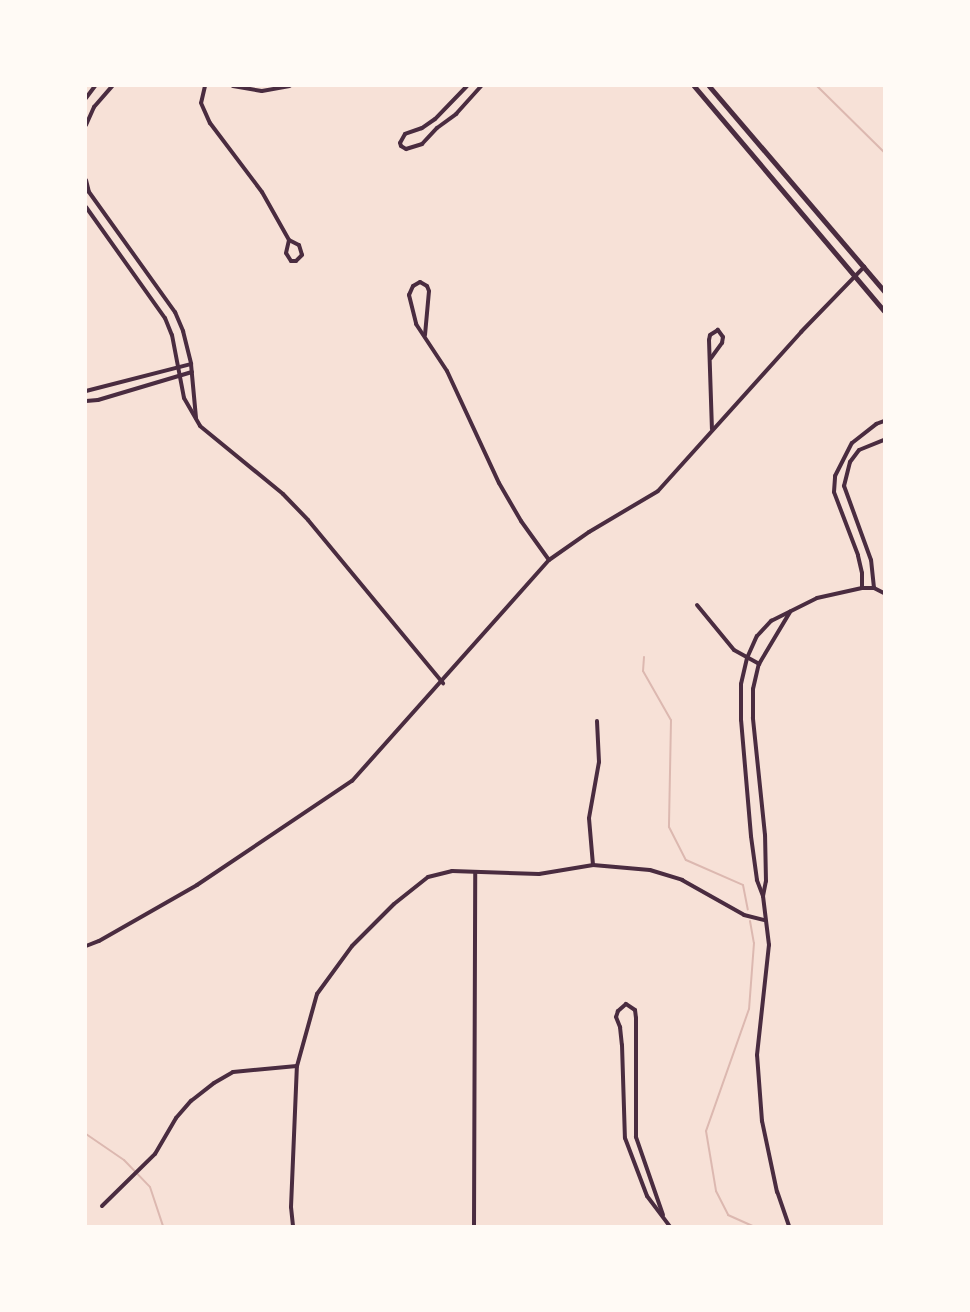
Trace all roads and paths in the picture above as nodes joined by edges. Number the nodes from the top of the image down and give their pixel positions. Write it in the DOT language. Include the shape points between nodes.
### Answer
graph roads {
  1 [pos="95,86"];
  2 [pos="112,86"];
  3 [pos="205,86"];
  4 [pos="233,86"];
  5 [pos="291,86"];
  6 [pos="468,86"];
  7 [pos="481,86"];
  8 [pos="694,86"];
  9 [pos="709,86"];
  10 [pos="86,98"];
  11 [pos="86,125"];
  12 [pos="86,180"];
  13 [pos="86,207"];
  14 [pos="289,240"];
  15 [pos="864,267"];
  16 [pos="854,276"];
  17 [pos="885,291"];
  18 [pos="885,311"];
  19 [pos="425,335"];
  20 [pos="711,358"];
  21 [pos="191,364"];
  22 [pos="178,366"];
  23 [pos="192,372"];
  24 [pos="180,376"];
  25 [pos="86,391"];
  26 [pos="86,401"];
  27 [pos="196,418"];
  28 [pos="885,421"];
  29 [pos="712,430"];
  30 [pos="885,440"];
  31 [pos="549,561"];
  32 [pos="862,588"];
  33 [pos="874,588"];
  34 [pos="885,593"];
  35 [pos="697,605"];
  36 [pos="790,612"];
  37 [pos="747,658"];
  38 [pos="759,664"];
  39 [pos="443,683"];
  40 [pos="597,721"];
  41 [pos="594,865"];
  42 [pos="475,872"];
  43 [pos="763,896"];
  44 [pos="764,920"];
  45 [pos="86,946"];
  46 [pos="297,1066"];
  47 [pos="102,1206"];
  48 [pos="663,1215"];
  49 [pos="293,1227"];
  50 [pos="474,1227"];
  51 [pos="670,1227"];
  52 [pos="789,1227"];
  1 -- 10 [label="street"];
  2 -- 11 [label="street" via="94,106"];
  3 -- 14 [label="street" via="201,103 210,123 262,192"];
  4 -- 5 [label="street" via="262,91"];
  6 -- 7 [label="street" via="435,119 405,134 402,146 406,149 422,144"];
  8 -- 16 [label="main road"];
  9 -- 15 [label="main road"];
  12 -- 21 [label="street" via="89,192 175,312"];
  13 -- 22 [label="street" via="165,318"];
  14 -- 14 [label="street" via="286,253 291,261 296,261 302,251"];
  15 -- 16 [label="street"];
  15 -- 17 [label="main road"];
  16 -- 18 [label="main road"];
  16 -- 29 [label="street"];
  19 -- 19 [label="street" via="429,291 420,282 413,286 410,302 416,324"];
  19 -- 31 [label="street" via="447,371 499,483"];
  20 -- 20 [label="street" via="722,343 718,330 710,335"];
  20 -- 29 [label="street"];
  21 -- 22 [label="street"];
  21 -- 23 [label="street"];
  22 -- 24 [label="street"];
  22 -- 25 [label="street"];
  23 -- 24 [label="street"];
  23 -- 27 [label="street"];
  24 -- 26 [label="street"];
  24 -- 27 [label="street" via="184,398"];
  27 -- 39 [label="street" via="208,434 268,481 308,520"];
  28 -- 32 [label="street" via="852,443 835,476 834,492 858,555"];
  29 -- 31 [label="street" via="658,491"];
  30 -- 33 [label="street" via="859,450 850,462 844,486 871,560"];
  31 -- 39 [label="street"];
  32 -- 33 [label="street"];
  32 -- 36 [label="street" via="817,598"];
  33 -- 34 [label="street"];
  35 -- 37 [label="street" via="734,650"];
  36 -- 37 [label="street" via="771,621"];
  36 -- 38 [label="street"];
  37 -- 38 [label="street"];
  37 -- 43 [label="street" via="741,684 741,720 751,836"];
  38 -- 43 [label="street" via="753,689 753,718 765,835"];
  39 -- 45 [label="street" via="352,781 197,885"];
  40 -- 41 [label="street" via="599,762 589,818"];
  41 -- 42 [label="street" via="539,874"];
  41 -- 44 [label="street" via="650,870 682,880 744,915"];
  42 -- 46 [label="street" via="452,871 428,877 352,946 317,994"];
  42 -- 50 [label="street"];
  43 -- 44 [label="street"];
  44 -- 52 [label="street" via="769,945 757,1055 762,1121"];
  46 -- 47 [label="street" via="233,1072 214,1083 191,1101 155,1154"];
  46 -- 49 [label="street"];
  48 -- 48 [label="street" via="636,1137 636,1018 635,1010 626,1004 616,1017 622,1045 625,1138 638,1179"];
  48 -- 51 [label="street"];
}
